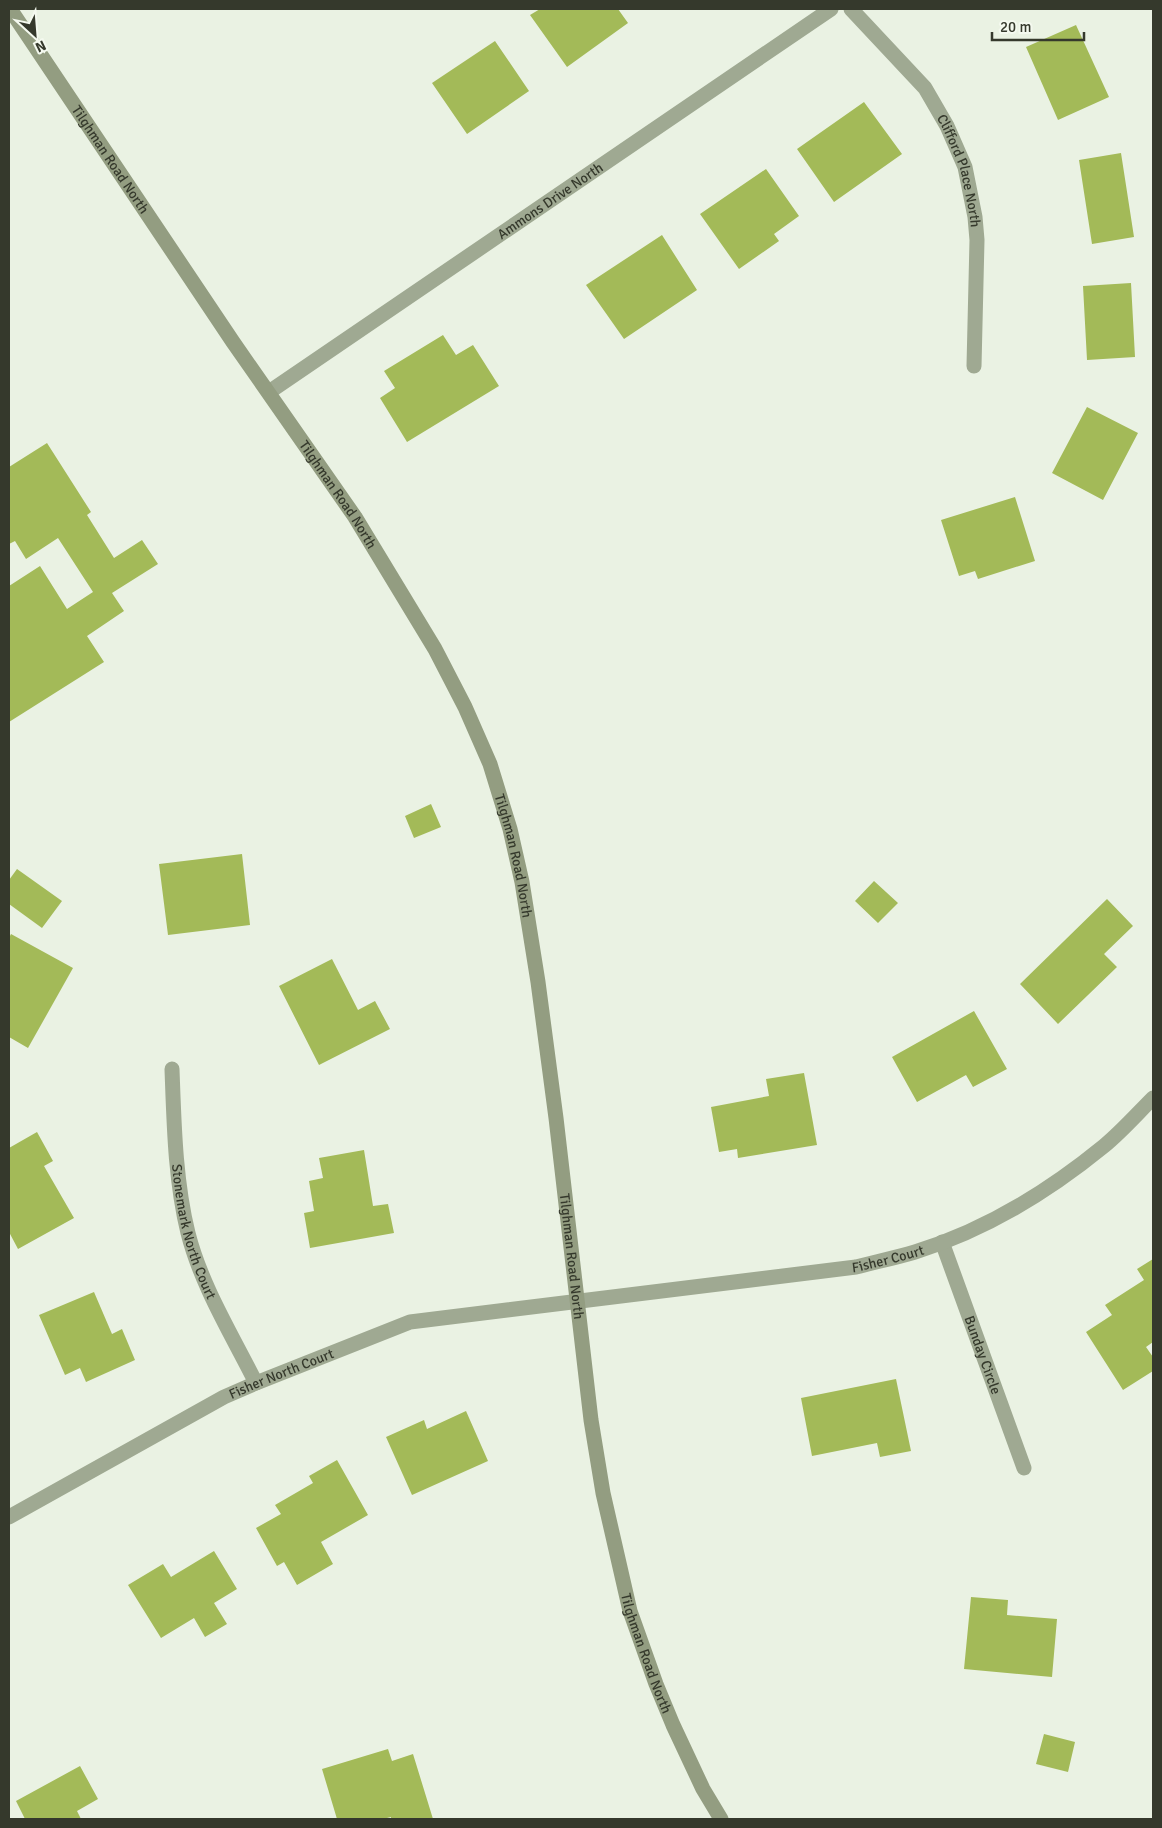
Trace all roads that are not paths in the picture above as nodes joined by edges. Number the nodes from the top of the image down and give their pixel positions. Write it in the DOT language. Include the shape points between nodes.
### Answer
graph roads {
  1 [pos="10,9"];
  2 [pos="831,9"];
  3 [pos="851,9"];
  4 [pos="974,366"];
  5 [pos="268,392"];
  6 [pos="172,1069"];
  7 [pos="1153,1098"];
  8 [pos="942,1242"];
  9 [pos="577,1300"];
  10 [pos="256,1382"];
  11 [pos="1024,1468"];
  12 [pos="9,1517"];
  13 [pos="720,1819"];
  1 -- 5 [label="street, Tilghman Road North"];
  2 -- 5 [label="street, Ammons Drive North"];
  3 -- 4 [label="street, Clifford Place North" via="925,88 948,126 964,168 977,240"];
  5 -- 9 [label="street, Tilghman Road North" via="355,517 426,635 465,707 490,764 522,882 555,1108"];
  6 -- 10 [label="street, Stonemark North Court" via="176,1143 188,1233 207,1285"];
  7 -- 8 [label="street, Fisher Court" via="1105,1146 1047,1189 998,1217"];
  8 -- 9 [label="street, Fisher Court" via="856,1267"];
  8 -- 11 [label="street, Bunday Circle"];
  9 -- 10 [label="street, Fisher North Court" via="410,1322"];
  9 -- 13 [label="street, Tilghman Road North" via="603,1492 630,1611 673,1725"];
  10 -- 12 [label="street, Fisher North Court"];
}
